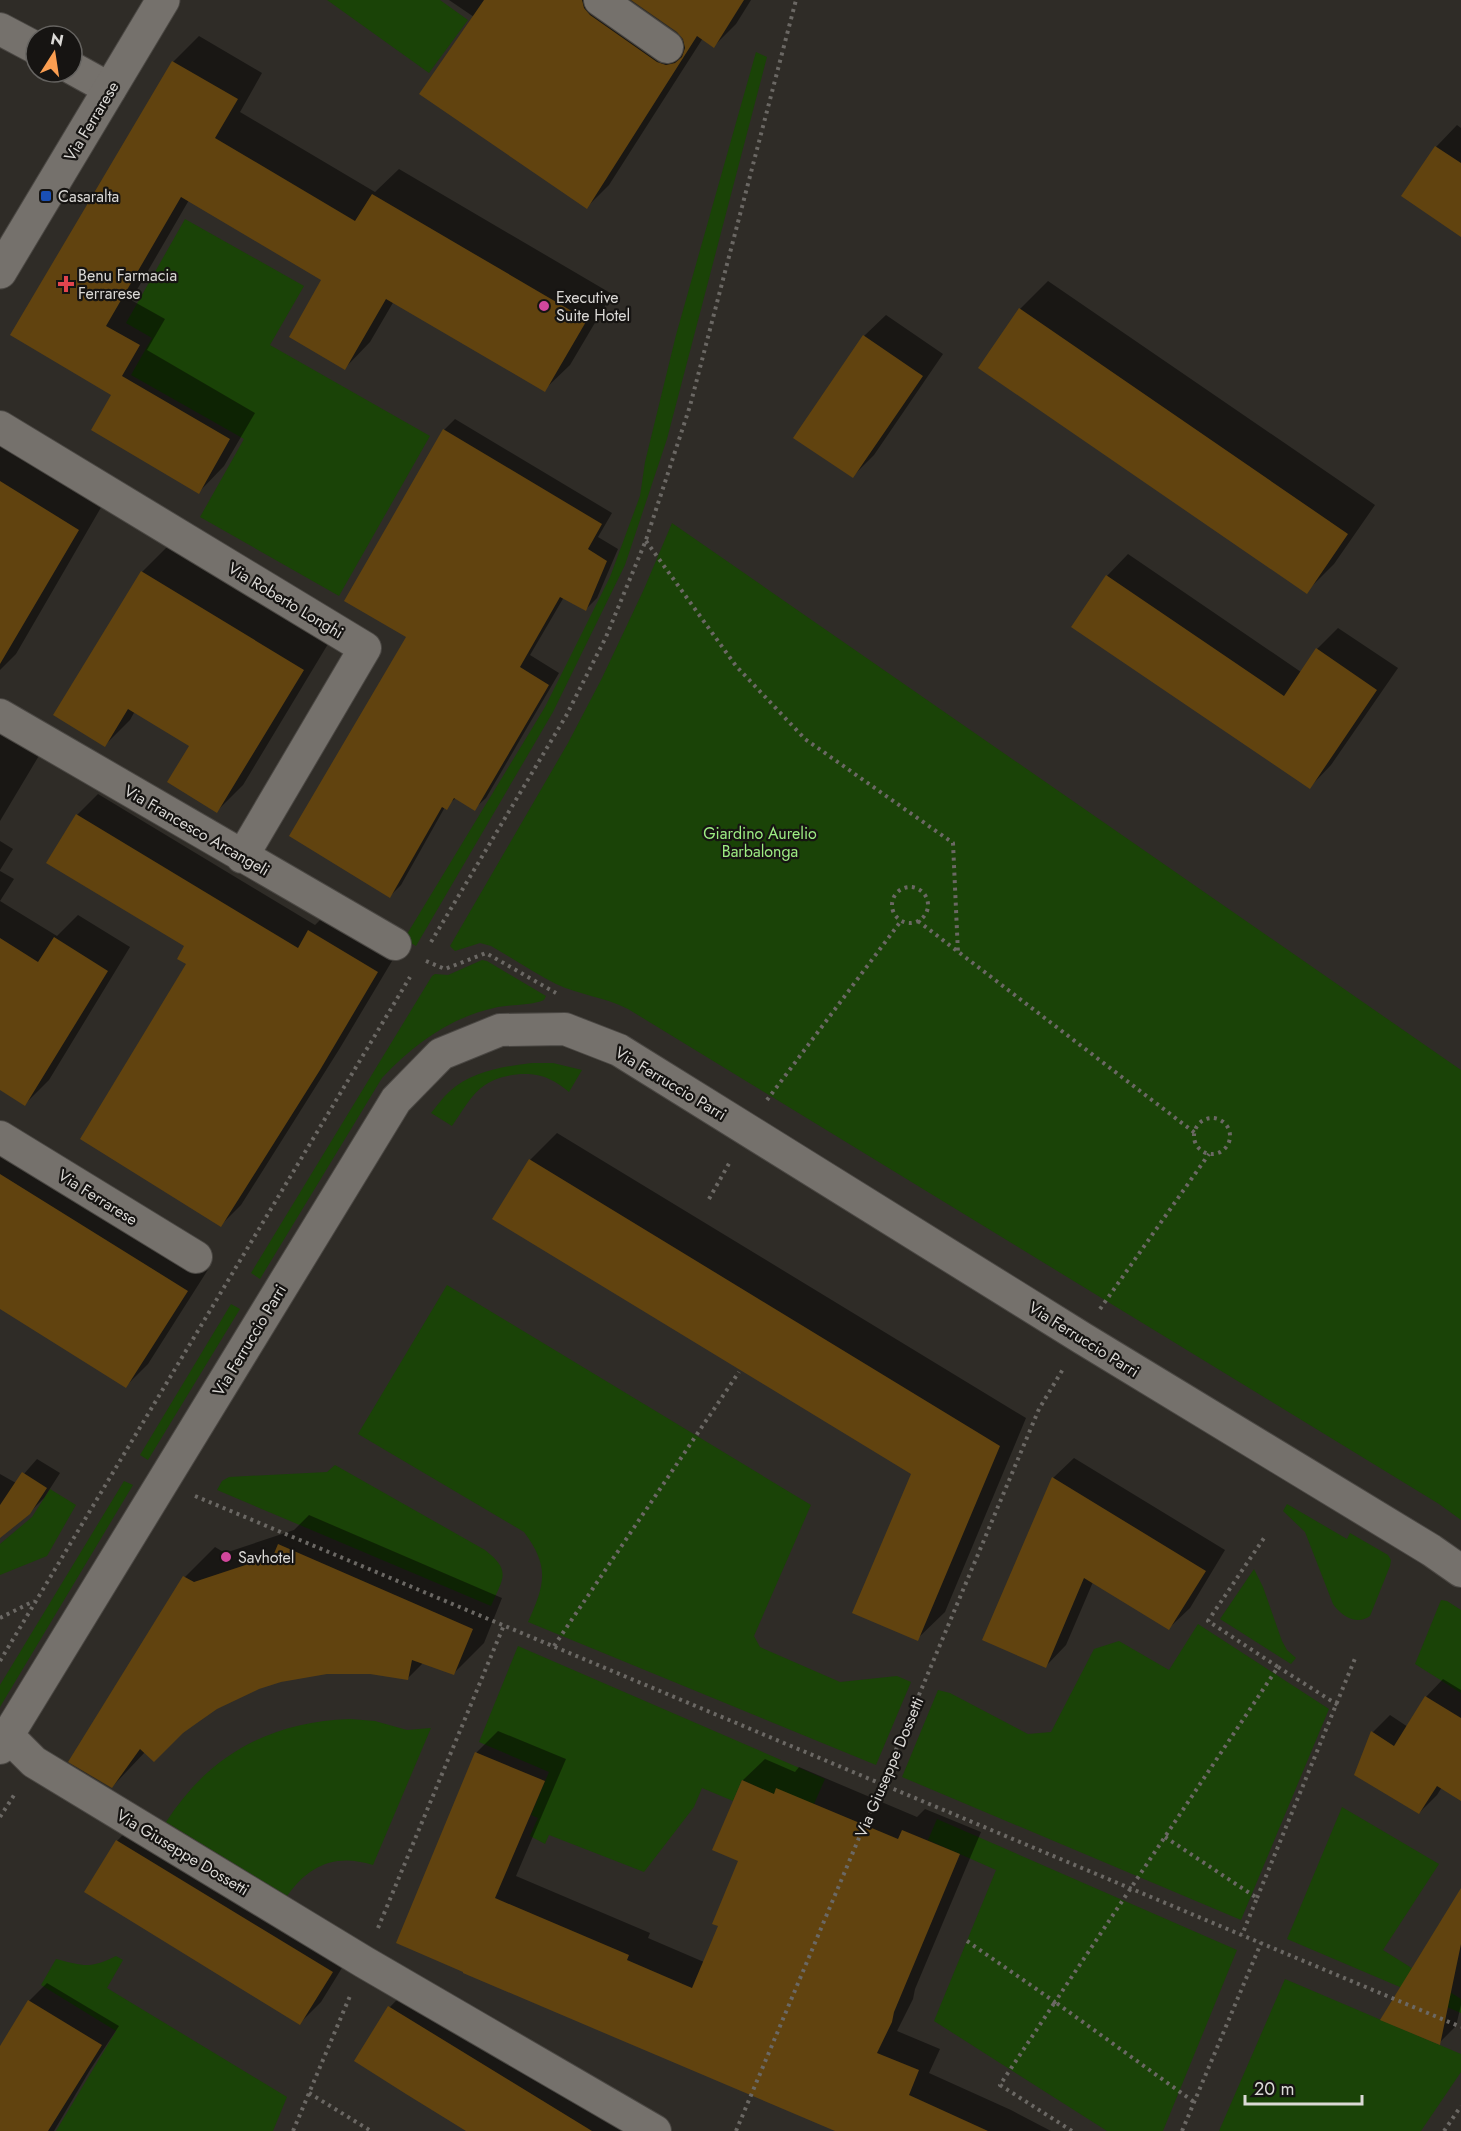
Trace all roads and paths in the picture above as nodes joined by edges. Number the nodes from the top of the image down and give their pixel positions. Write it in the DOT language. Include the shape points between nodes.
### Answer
graph roads {
  1 [pos="163,0"];
  2 [pos="600,0"];
  3 [pos="796,0"];
  4 [pos="0,29"];
  5 [pos="24,42"];
  6 [pos="667,46"];
  7 [pos="84,75"];
  8 [pos="110,89"];
  9 [pos="0,272"];
  10 [pos="0,427"];
  11 [pos="646,540"];
  12 [pos="0,715"];
  13 [pos="242,857"];
  14 [pos="901,921"];
  15 [pos="918,921"];
  16 [pos="395,944"];
  17 [pos="427,949"];
  18 [pos="958,953"];
  19 [pos="415,969"];
  20 [pos="765,1102"];
  21 [pos="1195,1133"];
  22 [pos="0,1137"];
  23 [pos="734,1154"];
  24 [pos="1209,1154"];
  25 [pos="709,1198"];
  26 [pos="196,1257"];
  27 [pos="1101,1308"];
  28 [pos="739,1372"];
  29 [pos="1042,1403"];
  30 [pos="196,1496"];
  31 [pos="1266,1535"];
  32 [pos="1461,1570"];
  33 [pos="35,1601"];
  34 [pos="0,1618"];
  35 [pos="504,1625"];
  36 [pos="554,1646"];
  37 [pos="1356,1656"];
  38 [pos="0,1661"];
  39 [pos="1278,1666"];
  40 [pos="1338,1705"];
  41 [pos="4,1742"];
  42 [pos="882,1784"];
  43 [pos="1166,1837"];
  44 [pos="1132,1888"];
  45 [pos="1257,1898"];
  46 [pos="1242,1935"];
  47 [pos="967,1941"];
  48 [pos="1261,1943"];
  49 [pos="364,1962"];
  50 [pos="1055,2002"];
  51 [pos="1461,2026"];
  52 [pos="309,2093"];
  53 [pos="1194,2102"];
  54 [pos="1461,2106"];
  55 [pos="293,2131"];
  56 [pos="371,2131"];
  57 [pos="655,2131"];
  58 [pos="736,2131"];
  59 [pos="1072,2131"];
  60 [pos="1182,2131"];
  61 [pos="1444,2131"];
  1 -- 8 [label="main road, Via Ferrarese"];
  2 -- 6 [label="street"];
  3 -- 11 [label="path" via="690,406"];
  4 -- 5 [label="street"];
  7 -- 8 [label="street"];
  8 -- 9 [label="main road, Via Ferrarese"];
  10 -- 13 [label="street, Via Roberto Longhi" via="365,648"];
  11 -- 17 [label="path" via="606,637 566,716"];
  11 -- 18 [label="path" via="736,666 805,739 953,843"];
  12 -- 13 [label="street, Via Francesco Arcangeli"];
  13 -- 16 [label="street, Via Francesco Arcangeli"];
  14 -- 15 [label="path"];
  14 -- 15 [label="path" via="893,913 892,902 897,892 907,888 920,890 927,900 926,912"];
  14 -- 20 [label="path"];
  15 -- 18 [label="path"];
  18 -- 21 [label="path"];
  19 -- 33 [label="path"];
  21 -- 24 [label="path" via="1199,1149"];
  21 -- 24 [label="path" via="1200,1123 1210,1119 1227,1125 1229,1143 1220,1153"];
  22 -- 26 [label="street, Via Ferrarese"];
  23 -- 25 [label="path"];
  24 -- 27 [label="path"];
  28 -- 36 [label="path"];
  29 -- 42 [label="path, Via Giuseppe Dossetti"];
  30 -- 35 [label="path"];
  31 -- 39 [label="path" via="1209,1621"];
  32 -- 41 [label="street, Via Ferruccio Parri" via="619,1050 565,1029 500,1030 441,1054 396,1100"];
  33 -- 34 [label="path"];
  33 -- 38 [label="path"];
  35 -- 36 [label="path"];
  35 -- 49 [label="path"];
  36 -- 42 [label="path"];
  37 -- 40 [label="path"];
  39 -- 40 [label="path"];
  39 -- 43 [label="path"];
  40 -- 45 [label="path"];
  41 -- 49 [label="street, Via Giuseppe Dossetti"];
  42 -- 44 [label="path"];
  42 -- 58 [label="path, Via Giuseppe Dossetti"];
  43 -- 44 [label="path"];
  43 -- 45 [label="path"];
  44 -- 46 [label="path"];
  44 -- 50 [label="path"];
  45 -- 46 [label="path"];
  46 -- 48 [label="path"];
  47 -- 50 [label="path"];
  48 -- 51 [label="path"];
  48 -- 53 [label="path"];
  49 -- 52 [label="path"];
  49 -- 57 [label="street, Via Giuseppe Dossetti"];
  50 -- 53 [label="path"];
  50 -- 59 [label="path" via="1000,2085"];
  52 -- 55 [label="path"];
  52 -- 56 [label="path"];
  53 -- 60 [label="path"];
  54 -- 61 [label="path"];
}
